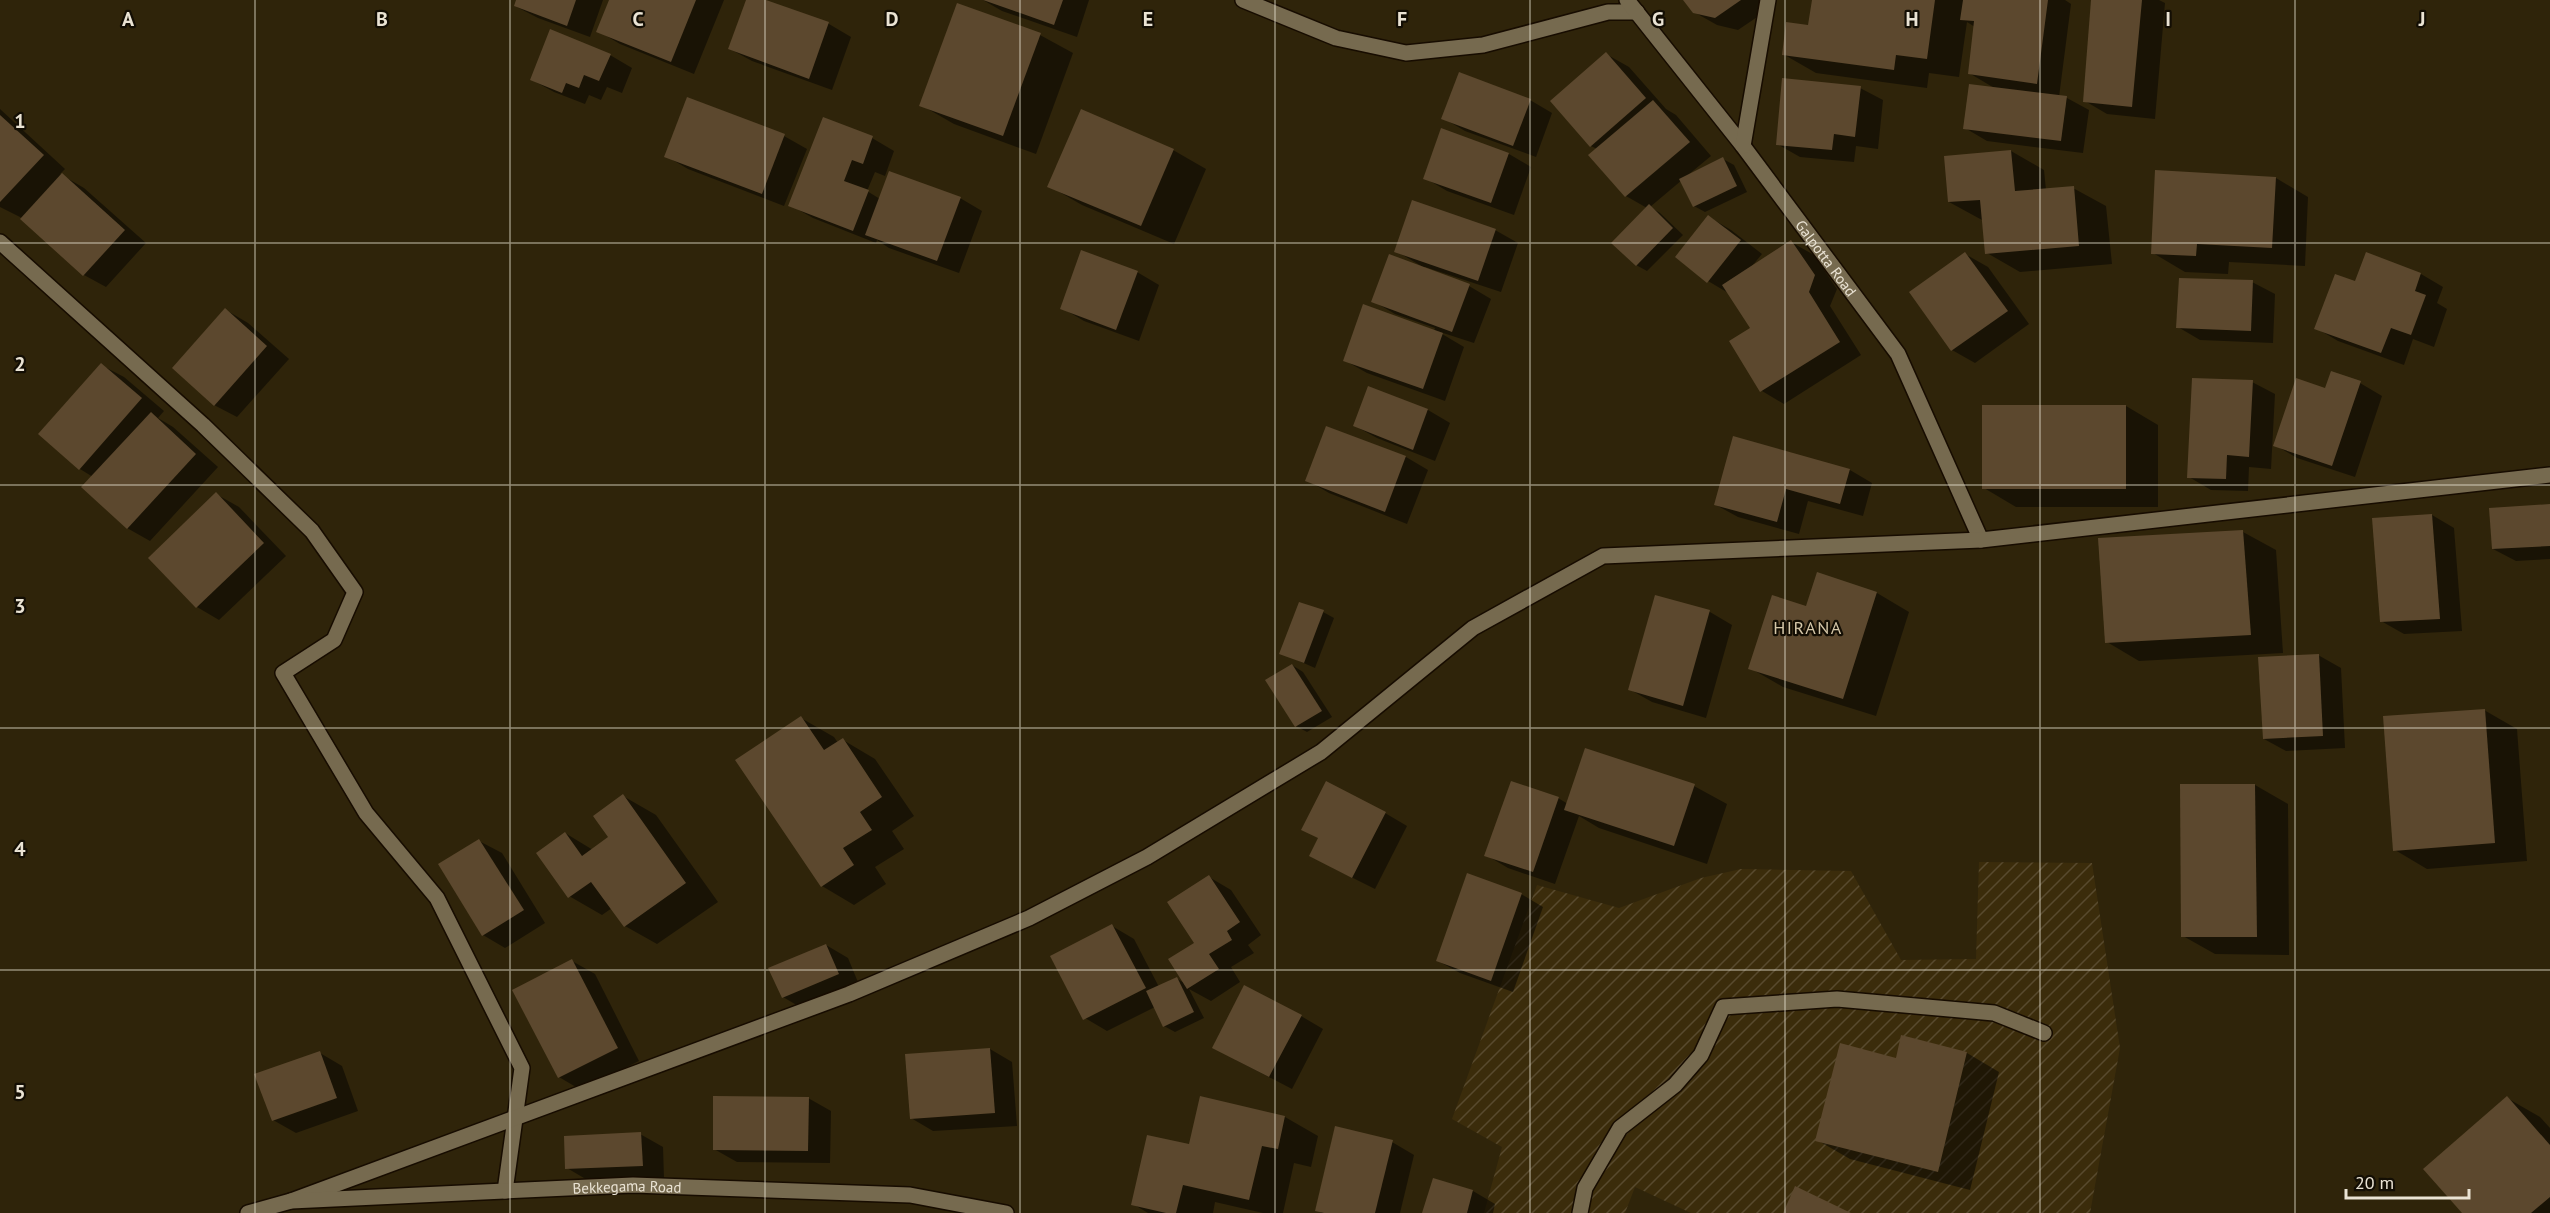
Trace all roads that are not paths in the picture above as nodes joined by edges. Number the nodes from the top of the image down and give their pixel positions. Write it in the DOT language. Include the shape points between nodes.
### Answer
graph roads {
  1 [pos="1243,0"];
  2 [pos="1768,0"];
  3 [pos="1632,6"];
  4 [pos="1743,146"];
  5 [pos="0,242"];
  6 [pos="2550,475"];
  7 [pos="1981,540"];
  8 [pos="2044,1033"];
  9 [pos="517,1116"];
  10 [pos="505,1191"];
  11 [pos="291,1201"];
  12 [pos="248,1213"];
  13 [pos="1006,1213"];
  14 [pos="1580,1213"];
  1 -- 3 [label="street" via="1336,38 1406,53 1483,45"];
  2 -- 4 [label="street"];
  3 -- 4 [label="street, Galpotta Road"];
  4 -- 7 [label="street, Galpotta Road" via="1898,354"];
  5 -- 9 [label="street" via="203,425 312,531 355,592 334,640 283,673 366,813 437,898 522,1068"];
  6 -- 7 [label="street"];
  7 -- 9 [label="street" via="1603,556 1473,628 1321,752 1148,857 1029,918 849,994"];
  8 -- 14 [label="street" via="1994,1013 1837,999 1723,1007 1701,1055 1675,1085 1620,1128 1585,1188"];
  9 -- 10 [label="street"];
  9 -- 11 [label="street"];
  10 -- 11 [label="street, Bekkegama Road"];
  10 -- 13 [label="street, Bekkegama Road" via="633,1185 910,1195"];
  11 -- 12 [label="street, Bekkegama Road"];
}
